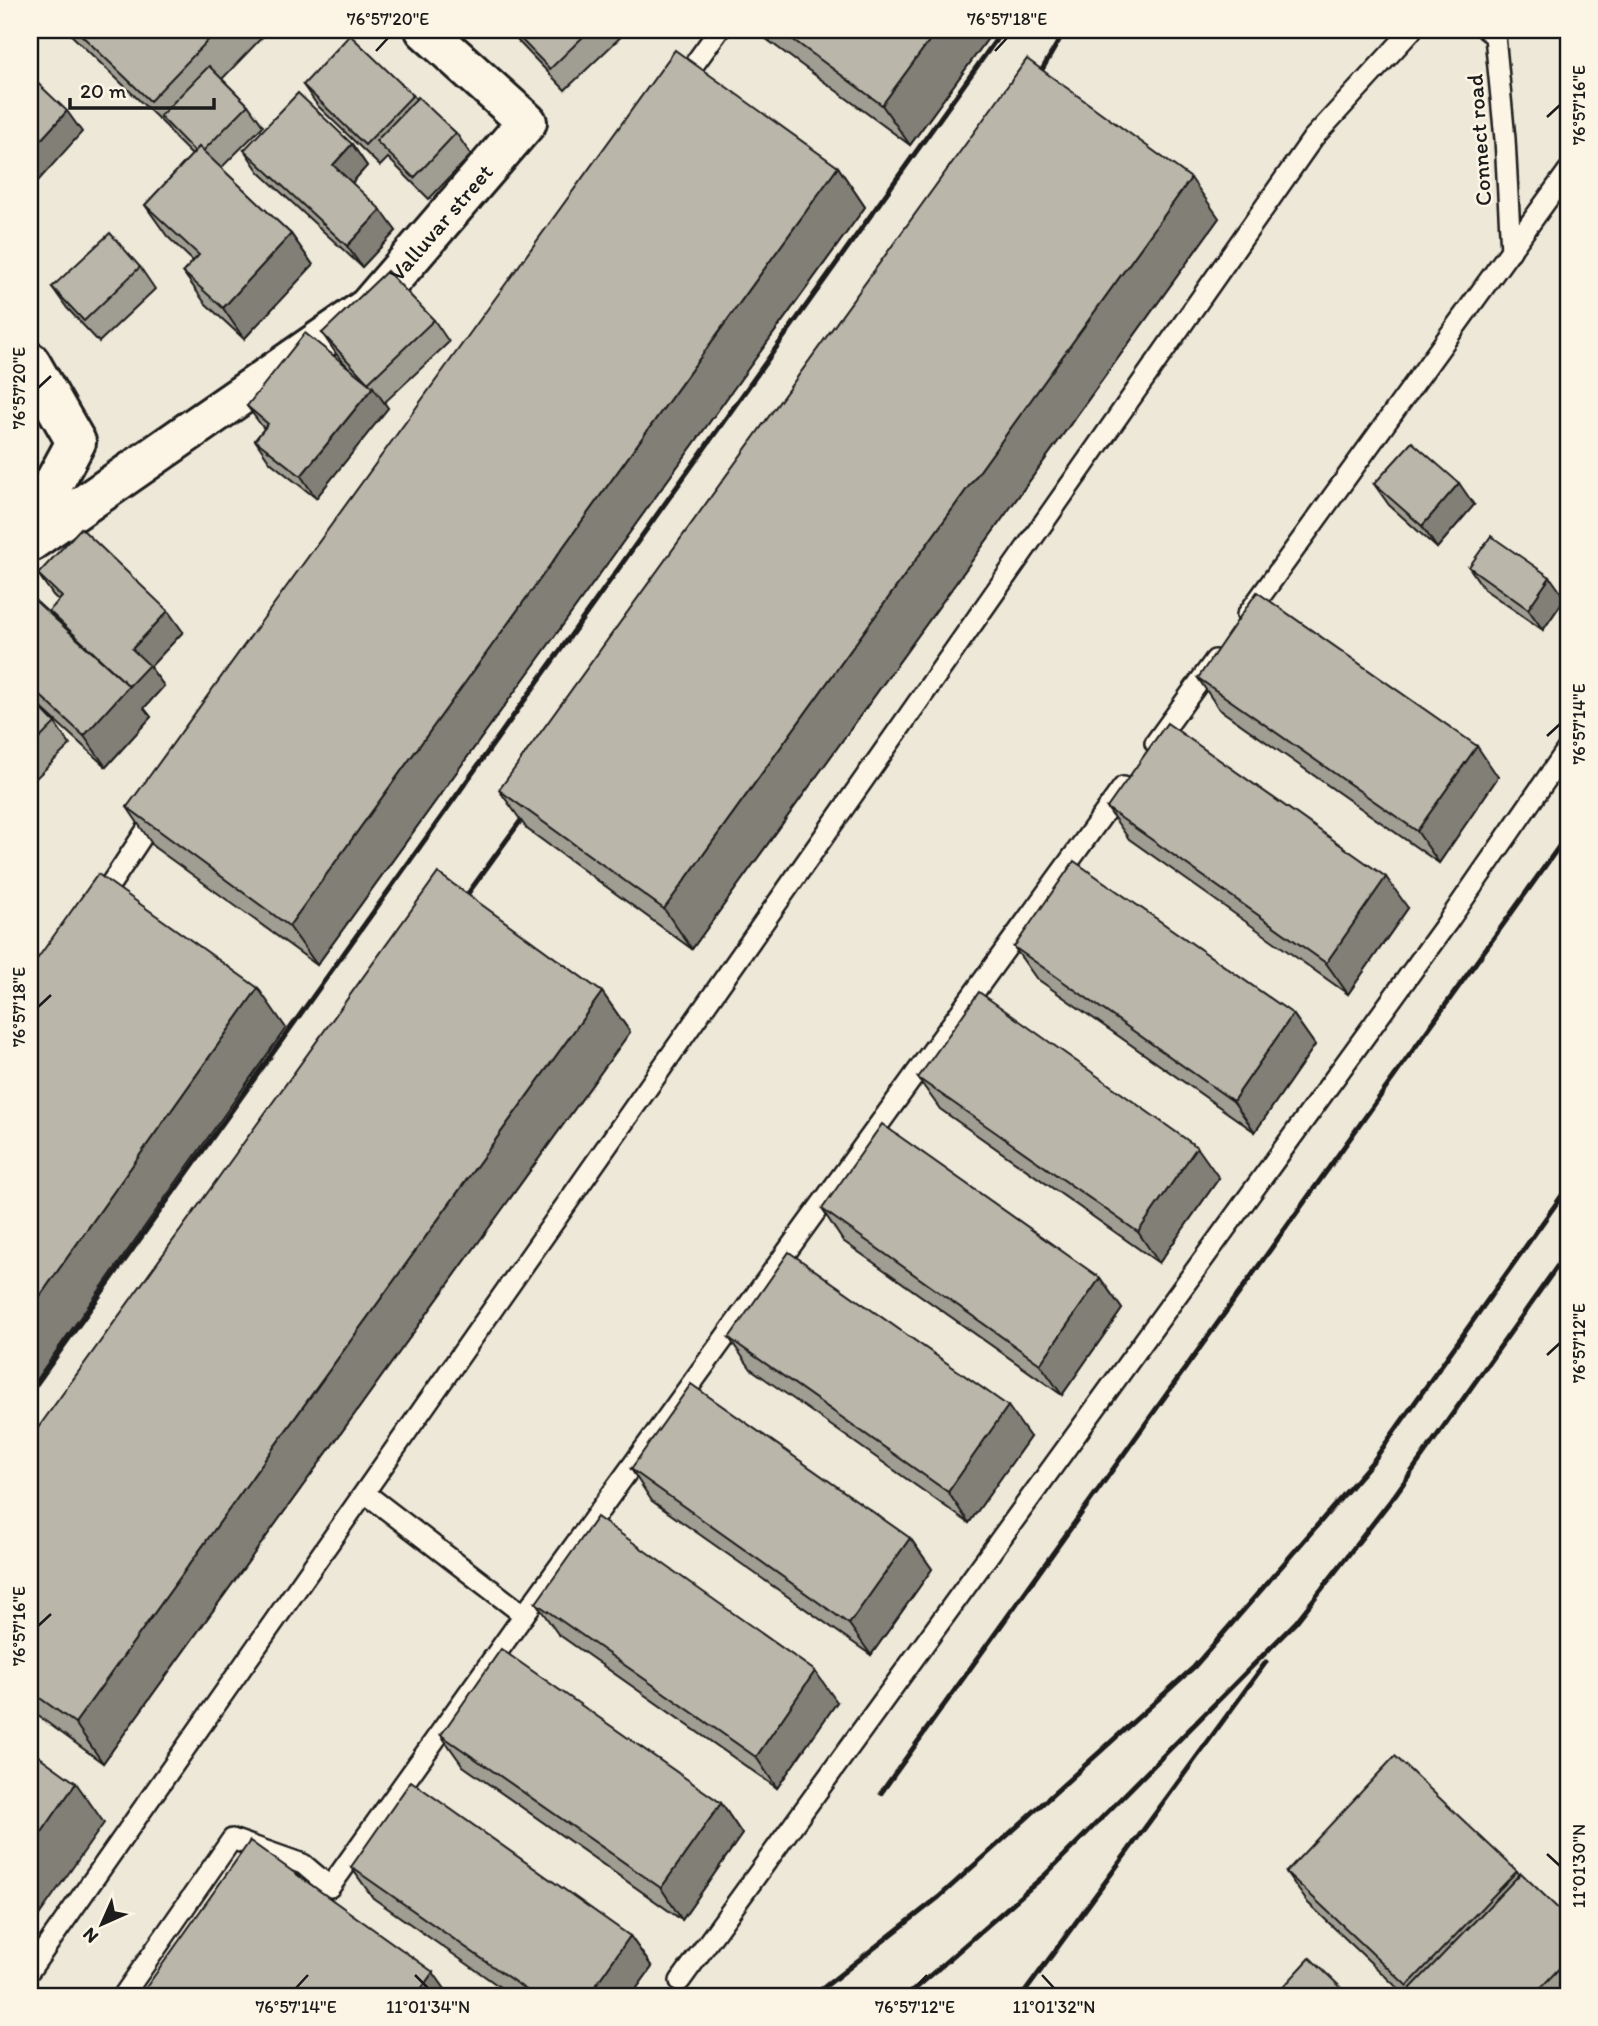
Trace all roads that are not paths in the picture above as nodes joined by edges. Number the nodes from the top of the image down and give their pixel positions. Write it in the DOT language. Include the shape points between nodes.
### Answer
graph roads {
  1 [pos="425,30"];
  2 [pos="719,30"];
  3 [pos="1412,30"];
  4 [pos="1487,30"];
  5 [pos="670,97"];
  6 [pos="1568,171"];
  7 [pos="1511,251"];
  8 [pos="30,362"];
  9 [pos="30,527"];
  10 [pos="30,542"];
  11 [pos="1568,748"];
  12 [pos="167,799"];
  13 [pos="83,925"];
  14 [pos="365,1493"];
  15 [pos="524,1615"];
  16 [pos="30,1970"];
  17 [pos="680,1981"];
  18 [pos="123,1996"];
  1 -- 10 [label="street, Valluvar street" via="527,122 368,307"];
  2 -- 5 [label="lane"];
  3 -- 14 [label="lane" via="1313,138"];
  4 -- 7 [label="lane, Connect road" via="1495,36"];
  6 -- 7 [label="lane"];
  7 -- 15 [label="lane"];
  8 -- 9 [label="street" via="76,442"];
  11 -- 17 [label="lane"];
  12 -- 13 [label="lane"];
  14 -- 15 [label="lane"];
  14 -- 16 [label="lane"];
  15 -- 18 [label="lane" via="330,1888 303,1864 232,1839"];
}
